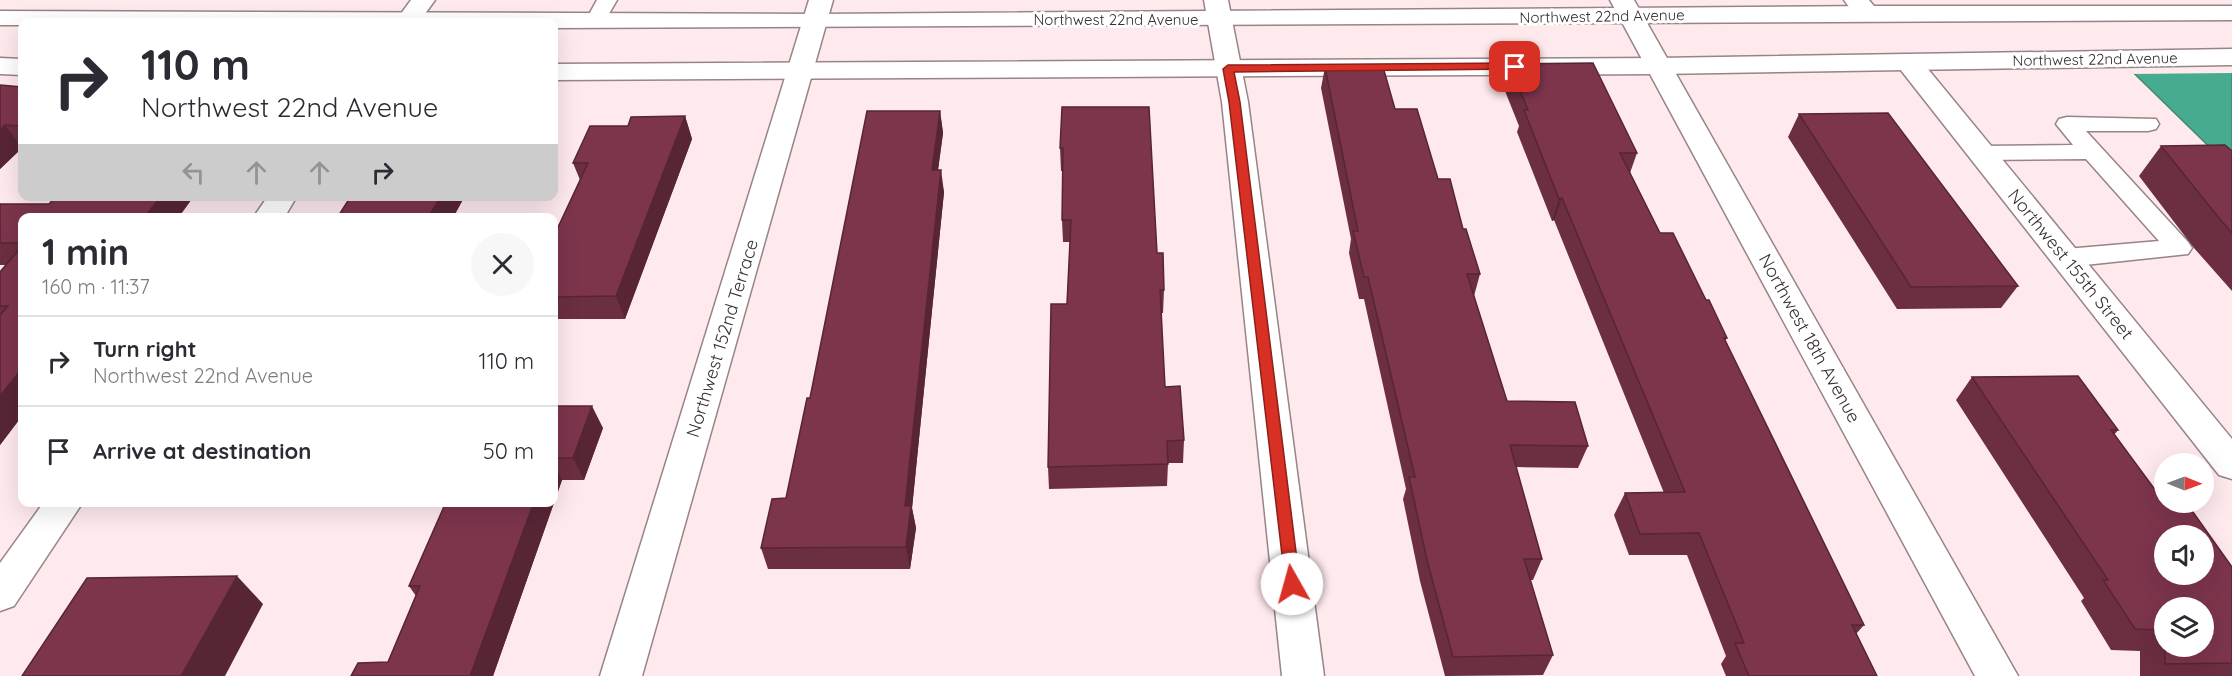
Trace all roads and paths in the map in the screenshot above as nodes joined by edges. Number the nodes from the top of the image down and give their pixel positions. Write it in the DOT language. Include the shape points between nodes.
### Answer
graph roads {
  1 [pos="1861,6"];
  2 [pos="1627,8"];
  3 [pos="1217,9"];
  4 [pos="601,10"];
  5 [pos="818,10"];
  6 [pos="413,14"];
  7 [pos="2232,14"];
  8 [pos="0,18"];
  9 [pos="2232,57"];
  10 [pos="1909,63"];
  11 [pos="0,66"];
  12 [pos="1658,66"];
  13 [pos="18,67"];
  14 [pos="1228,69"];
  15 [pos="801,71"];
  16 [pos="558,72"];
  17 [pos="2148,124"];
  18 [pos="2091,152"];
  19 [pos="1981,153"];
  20 [pos="2066,258"];
  21 [pos="2232,465"];
  22 [pos="61,507"];
  23 [pos="0,594"];
  24 [pos="621,676"];
  25 [pos="1303,676"];
  26 [pos="1997,676"];
  1 -- 2 [label="main road, Northwest 22nd Avenue"];
  1 -- 7 [label="main road, Northwest 22nd Avenue"];
  2 -- 3 [label="main road, Northwest 22nd Avenue"];
  2 -- 12 [label="main road, Northwest 18th Avenue"];
  3 -- 5 [label="main road, Northwest 22nd Avenue"];
  3 -- 14 [label="main road"];
  4 -- 5 [label="main road, Northwest 22nd Avenue"];
  4 -- 6 [label="main road, Northwest 22nd Avenue"];
  5 -- 15 [label="main road, Northwest 152nd Terrace"];
  6 -- 8 [label="main road, Northwest 22nd Avenue"];
  9 -- 10 [label="main road, Northwest 22nd Avenue"];
  10 -- 12 [label="main road, Northwest 22nd Avenue"];
  10 -- 19 [label="main road, Northwest 155th Street"];
  11 -- 13 [label="main road"];
  12 -- 14 [label="main road, Northwest 22nd Avenue"];
  12 -- 26 [label="main road, Northwest 18th Avenue"];
  14 -- 15 [label="main road, Northwest 22nd Avenue"];
  14 -- 25 [label="main road"];
  15 -- 16 [label="main road, Northwest 22nd Avenue"];
  15 -- 24 [label="main road, Northwest 152nd Terrace"];
  17 -- 18 [label="lane" via="2067,124"];
  18 -- 19 [label="lane"];
  18 -- 20 [label="lane" via="2179,248"];
  19 -- 20 [label="main road, Northwest 155th Street"];
  20 -- 21 [label="main road, Northwest 155th Street"];
  22 -- 23 [label="main road"];
}
